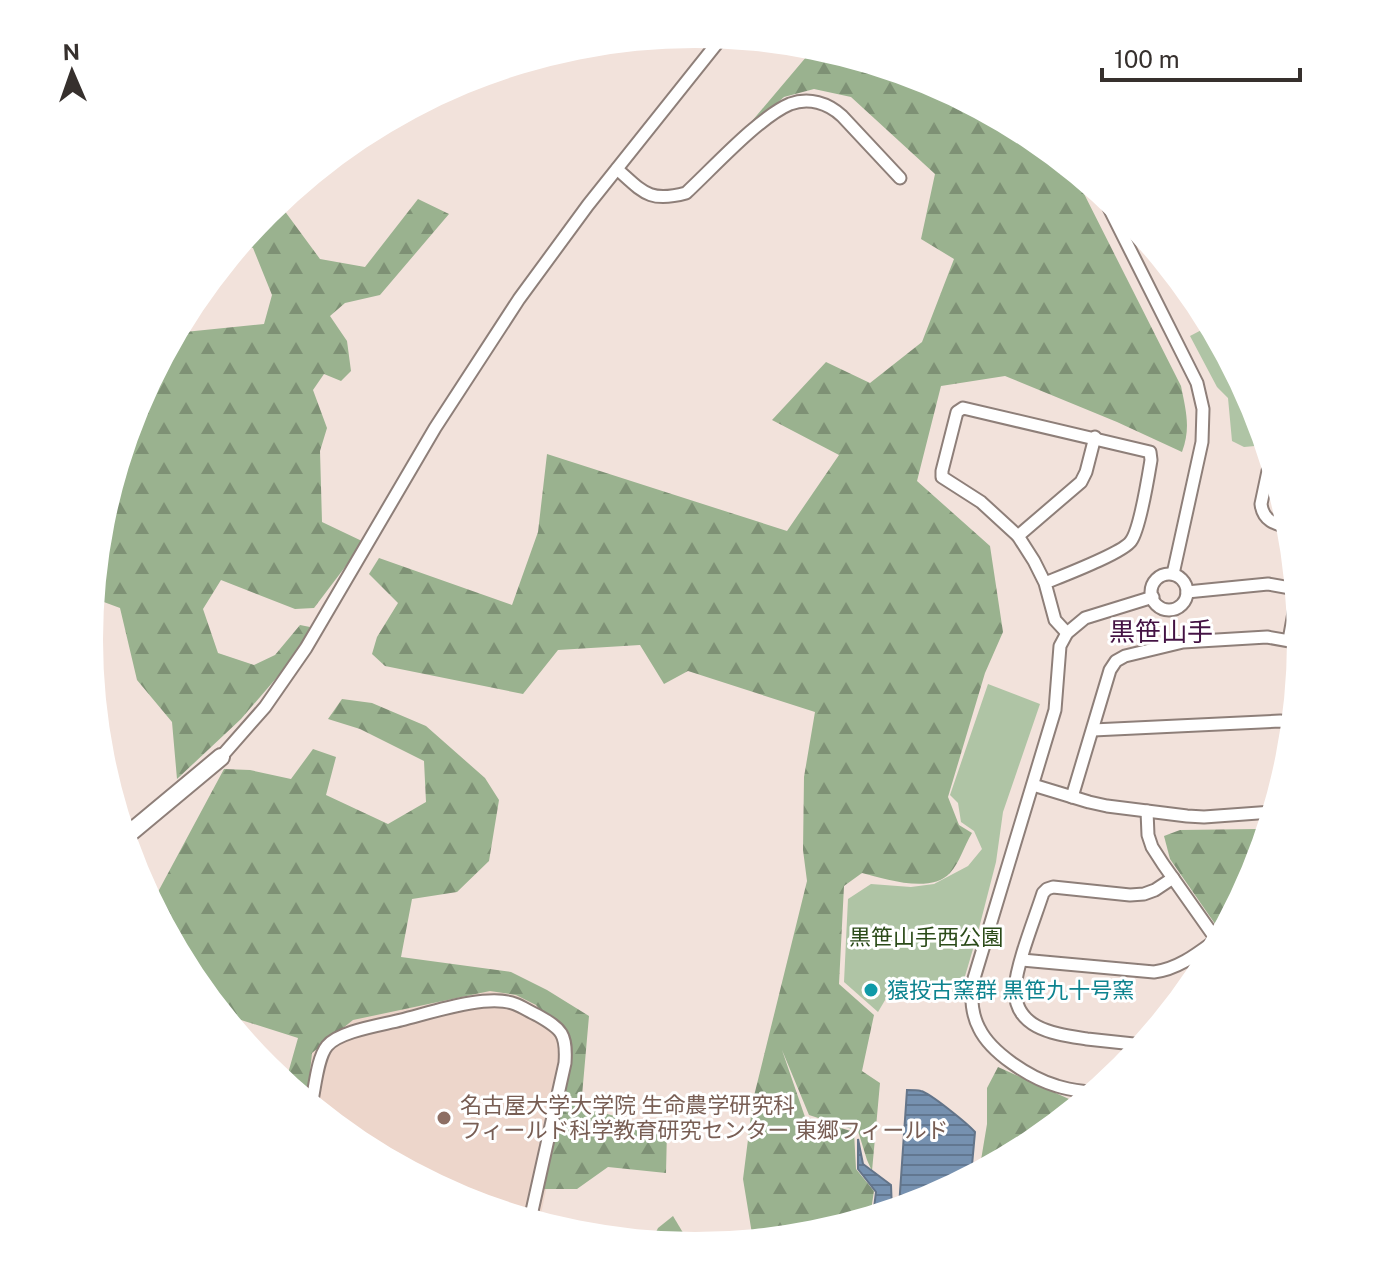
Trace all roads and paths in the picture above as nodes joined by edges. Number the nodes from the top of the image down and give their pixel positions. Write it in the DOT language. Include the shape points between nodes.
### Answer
graph roads {
  1 [pos="713,48"];
  2 [pos="617,169"];
  3 [pos="900,178"];
  4 [pos="1118,225"];
  5 [pos="1095,437"];
  6 [pos="1266,482"];
  7 [pos="1275,523"];
  8 [pos="1018,536"];
  9 [pos="1173,574"];
  10 [pos="1045,583"];
  11 [pos="1285,587"];
  12 [pos="1187,592"];
  13 [pos="1153,597"];
  14 [pos="1067,633"];
  15 [pos="1287,640"];
  16 [pos="1281,721"];
  17 [pos="1093,730"];
  18 [pos="221,757"];
  19 [pos="1033,785"];
  20 [pos="1072,797"];
  21 [pos="1147,811"];
  22 [pos="1260,815"];
  23 [pos="134,830"];
  24 [pos="1173,878"];
  25 [pos="1210,932"];
  26 [pos="1196,954"];
  27 [pos="1022,960"];
  28 [pos="1128,1043"];
  29 [pos="1079,1090"];
  30 [pos="314,1092"];
  31 [pos="532,1209"];
  1 -- 2 [label="street"];
  2 -- 3 [label="street" via="654,197 686,193 767,119 788,105 815,101 842,116"];
  2 -- 18 [label="street" via="468,374 306,648"];
  4 -- 9 [label="street" via="1197,383 1203,409 1202,442"];
  5 -- 8 [label="street" via="1081,482"];
  5 -- 8 [label="street" via="958,410 942,477 981,502"];
  5 -- 10 [label="street" via="1151,454 1134,536 1122,550"];
  6 -- 7 [label="street" via="1261,509"];
  8 -- 10 [label="street"];
  9 -- 12 [label="street" via="1184,581"];
  9 -- 13 [label="street" via="1157,579"];
  10 -- 14 [label="street" via="1055,620"];
  11 -- 12 [label="street"];
  12 -- 13 [label="street" via="1184,602 1170,610 1158,606"];
  13 -- 14 [label="street" via="1085,618"];
  14 -- 19 [label="street" via="1060,646 1055,710"];
  15 -- 17 [label="street" via="1185,641 1125,656 1110,670"];
  16 -- 17 [label="street"];
  17 -- 20 [label="street"];
  18 -- 23 [label="street"];
  19 -- 20 [label="street"];
  19 -- 29 [label="street" via="971,998 979,1030 991,1045 1039,1079"];
  20 -- 21 [label="street"];
  21 -- 22 [label="street"];
  21 -- 24 [label="street" via="1152,847"];
  24 -- 25 [label="street"];
  24 -- 27 [label="street" via="1144,894 1047,889"];
  26 -- 27 [label="street" via="1154,972"];
  27 -- 28 [label="street" via="1016,998 1038,1028"];
  30 -- 31 [label="street" via="321,1055 337,1038 463,1005 514,1003 557,1028 566,1049"];
}
